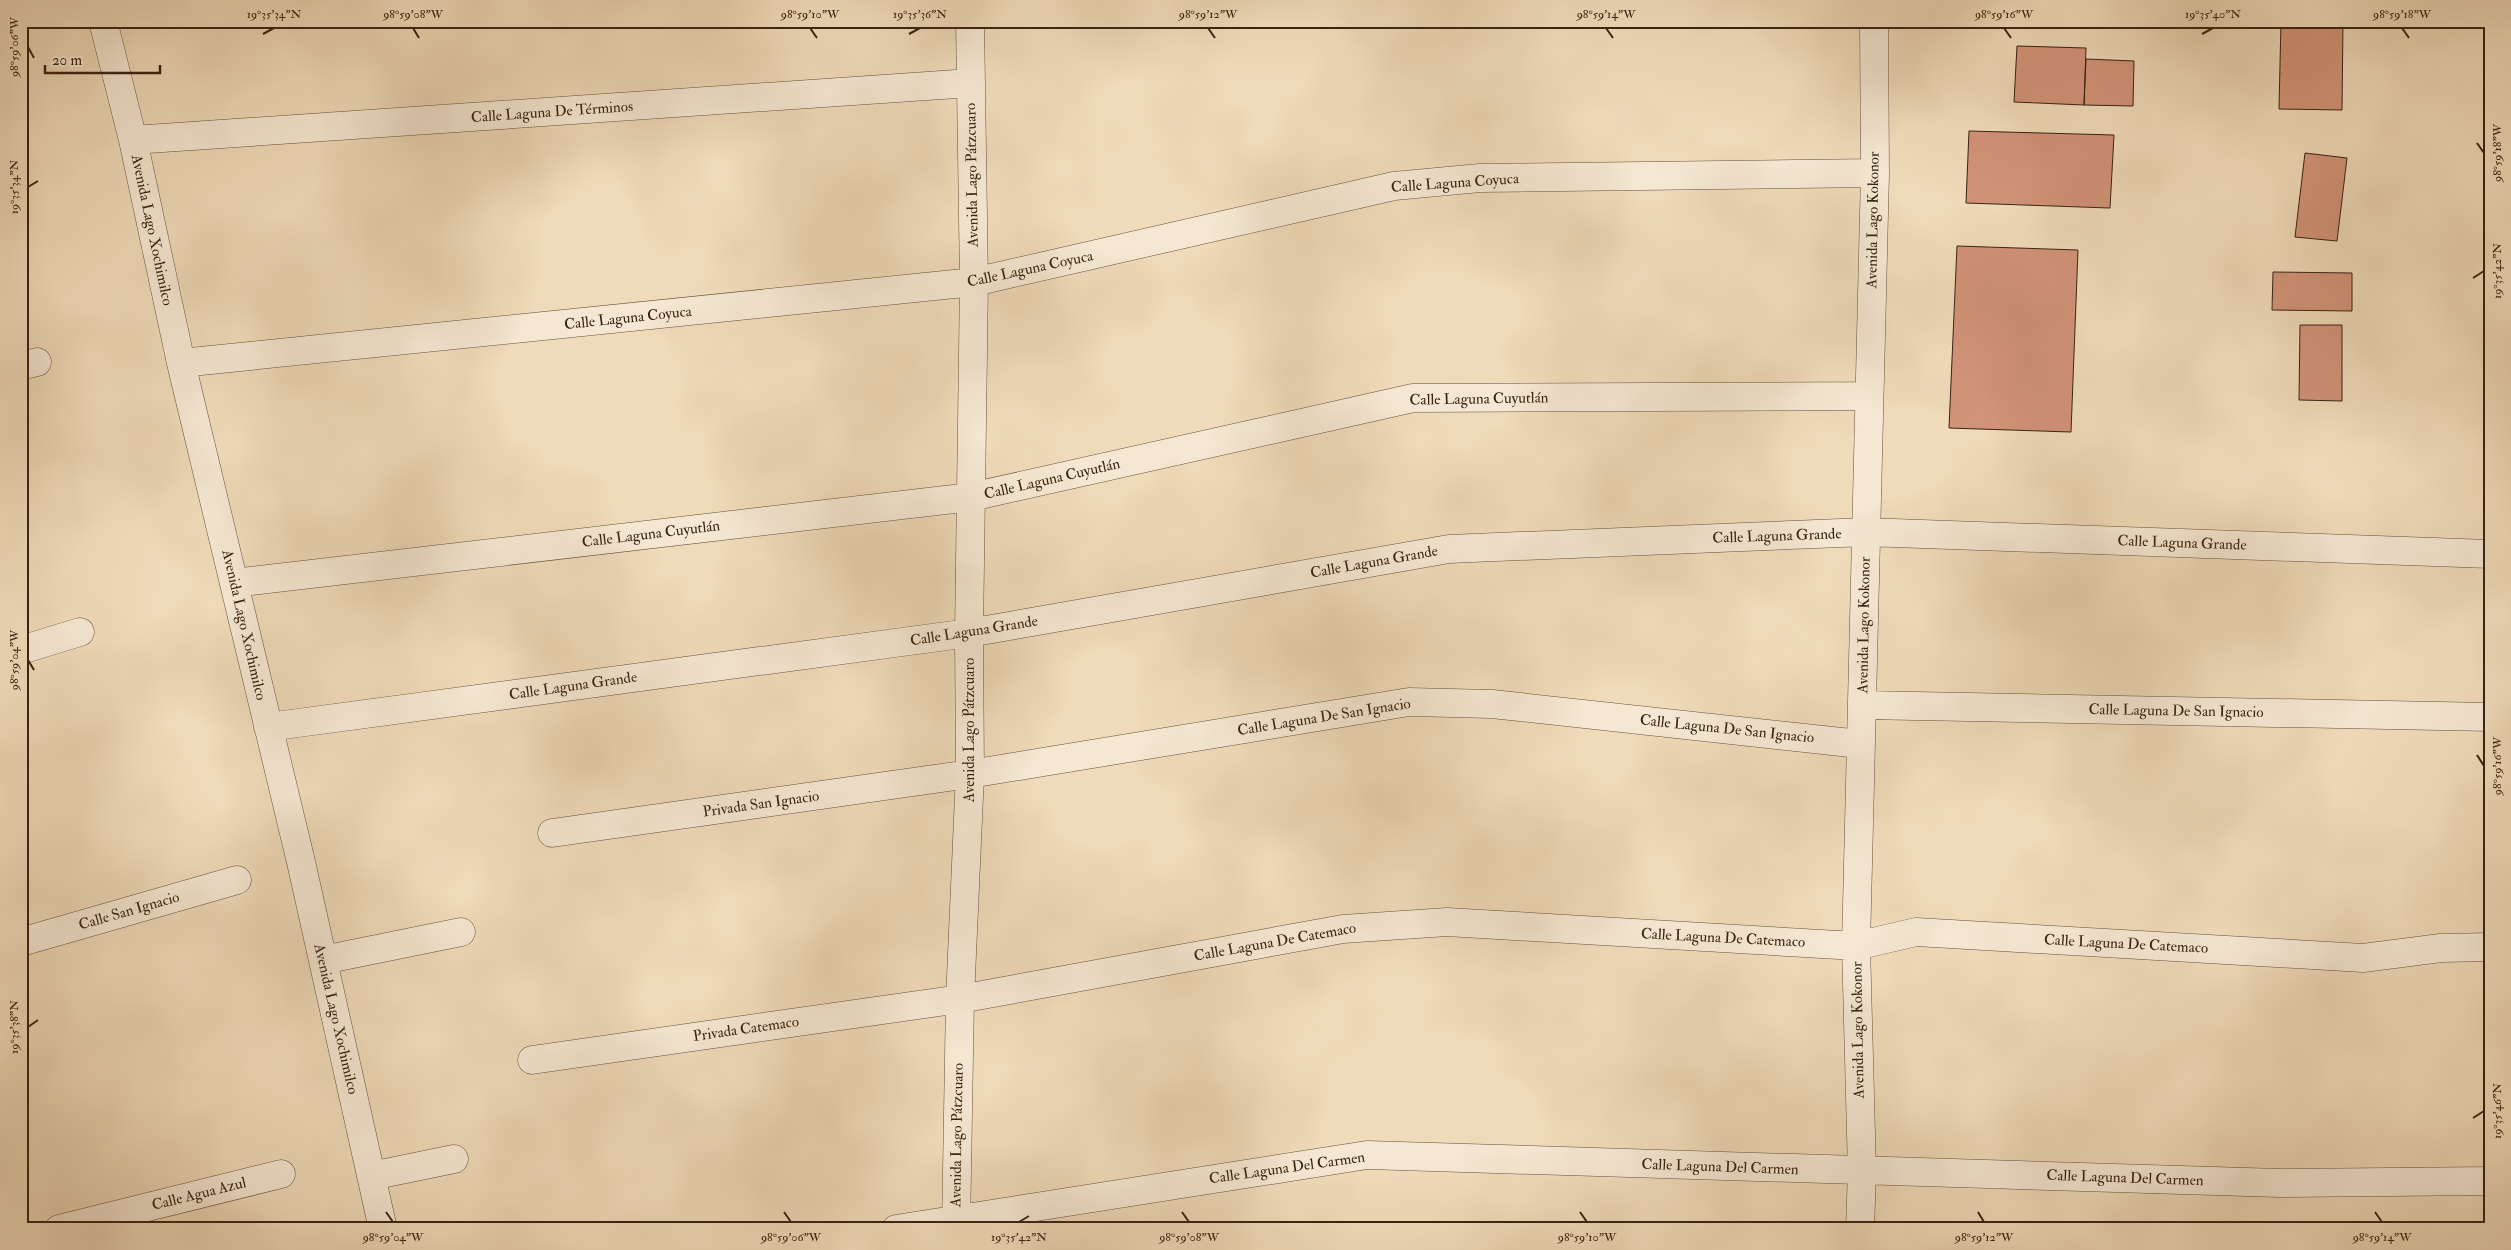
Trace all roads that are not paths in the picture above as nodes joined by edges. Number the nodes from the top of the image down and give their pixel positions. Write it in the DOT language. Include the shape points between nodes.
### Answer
graph roads {
  1 [pos="103,21"];
  2 [pos="970,21"];
  3 [pos="1874,21"];
  4 [pos="971,83"];
  5 [pos="132,140"];
  6 [pos="1875,173"];
  7 [pos="974,282"];
  8 [pos="180,363"];
  9 [pos="1869,396"];
  10 [pos="971,497"];
  11 [pos="1866,532"];
  12 [pos="2490,554"];
  13 [pos="234,583"];
  14 [pos="80,632"];
  15 [pos="969,633"];
  16 [pos="21,650"];
  17 [pos="1862,705"];
  18 [pos="2490,717"];
  19 [pos="268,727"];
  20 [pos="1860,744"];
  21 [pos="970,774"];
  22 [pos="552,833"];
  23 [pos="237,880"];
  24 [pos="462,932"];
  25 [pos="21,942"];
  26 [pos="1856,946"];
  27 [pos="2490,947"];
  28 [pos="322,960"];
  29 [pos="960,999"];
  30 [pos="532,1060"];
  31 [pos="454,1158"];
  32 [pos="1862,1171"];
  33 [pos="281,1174"];
  34 [pos="371,1176"];
  35 [pos="2490,1181"];
  36 [pos="956,1224"];
  37 [pos="59,1229"];
  38 [pos="383,1229"];
  39 [pos="896,1229"];
  40 [pos="1860,1229"];
  1 -- 5 [label="street, Avenida Lago Xochimilco"];
  2 -- 4 [label="street, Avenida Lago Pátzcuaro"];
  3 -- 6 [label="street, Avenida Lago Kokonor"];
  4 -- 5 [label="street, Calle Laguna De Términos"];
  4 -- 7 [label="street, Avenida Lago Pátzcuaro"];
  5 -- 8 [label="street, Avenida Lago Xochimilco"];
  6 -- 7 [label="street, Calle Laguna Coyuca" via="1480,178 1394,186"];
  6 -- 9 [label="street, Avenida Lago Kokonor"];
  7 -- 8 [label="street, Calle Laguna Coyuca"];
  7 -- 10 [label="street, Avenida Lago Pátzcuaro"];
  8 -- 13 [label="street, Avenida Lago Xochimilco"];
  9 -- 10 [label="street, Calle Laguna Cuyutlán" via="1413,398"];
  9 -- 11 [label="street, Avenida Lago Kokonor"];
  10 -- 13 [label="street, Calle Laguna Cuyutlán"];
  10 -- 15 [label="street, Avenida Lago Pátzcuaro"];
  11 -- 12 [label="street, Calle Laguna Grande"];
  11 -- 15 [label="street, Calle Laguna Grande" via="1450,548"];
  11 -- 17 [label="street, Avenida Lago Kokonor"];
  13 -- 19 [label="street, Avenida Lago Xochimilco"];
  14 -- 16 [label="street"];
  15 -- 19 [label="street, Calle Laguna Grande"];
  15 -- 21 [label="street, Avenida Lago Pátzcuaro"];
  17 -- 18 [label="street, Calle Laguna De San Ignacio"];
  17 -- 20 [label="street, Avenida Lago Kokonor"];
  19 -- 28 [label="street, Avenida Lago Xochimilco"];
  20 -- 21 [label="street, Calle Laguna De San Ignacio" via="1492,704 1409,702"];
  20 -- 26 [label="street, Avenida Lago Kokonor"];
  21 -- 22 [label="street, Privada San Ignacio"];
  21 -- 29 [label="street, Avenida Lago Pátzcuaro"];
  23 -- 25 [label="street, Calle San Ignacio"];
  24 -- 28 [label="street"];
  26 -- 27 [label="street, Calle Laguna De Catemaco" via="1916,932 2363,958 2440,948"];
  26 -- 29 [label="street, Calle Laguna De Catemaco" via="1446,922 1342,928"];
  26 -- 32 [label="street, Avenida Lago Kokonor"];
  28 -- 34 [label="street, Avenida Lago Xochimilco"];
  29 -- 30 [label="street, Privada Catemaco"];
  29 -- 36 [label="street, Avenida Lago Pátzcuaro"];
  31 -- 34 [label="street"];
  32 -- 35 [label="street, Calle Laguna Del Carmen" via="2280,1183"];
  32 -- 36 [label="street, Calle Laguna Del Carmen" via="1367,1155"];
  32 -- 40 [label="street, Avenida Lago Kokonor"];
  33 -- 37 [label="street, Calle Agua Azul"];
  34 -- 38 [label="street, Avenida Lago Xochimilco"];
  36 -- 39 [label="street, Calle Laguna Del Carmen"];
}
